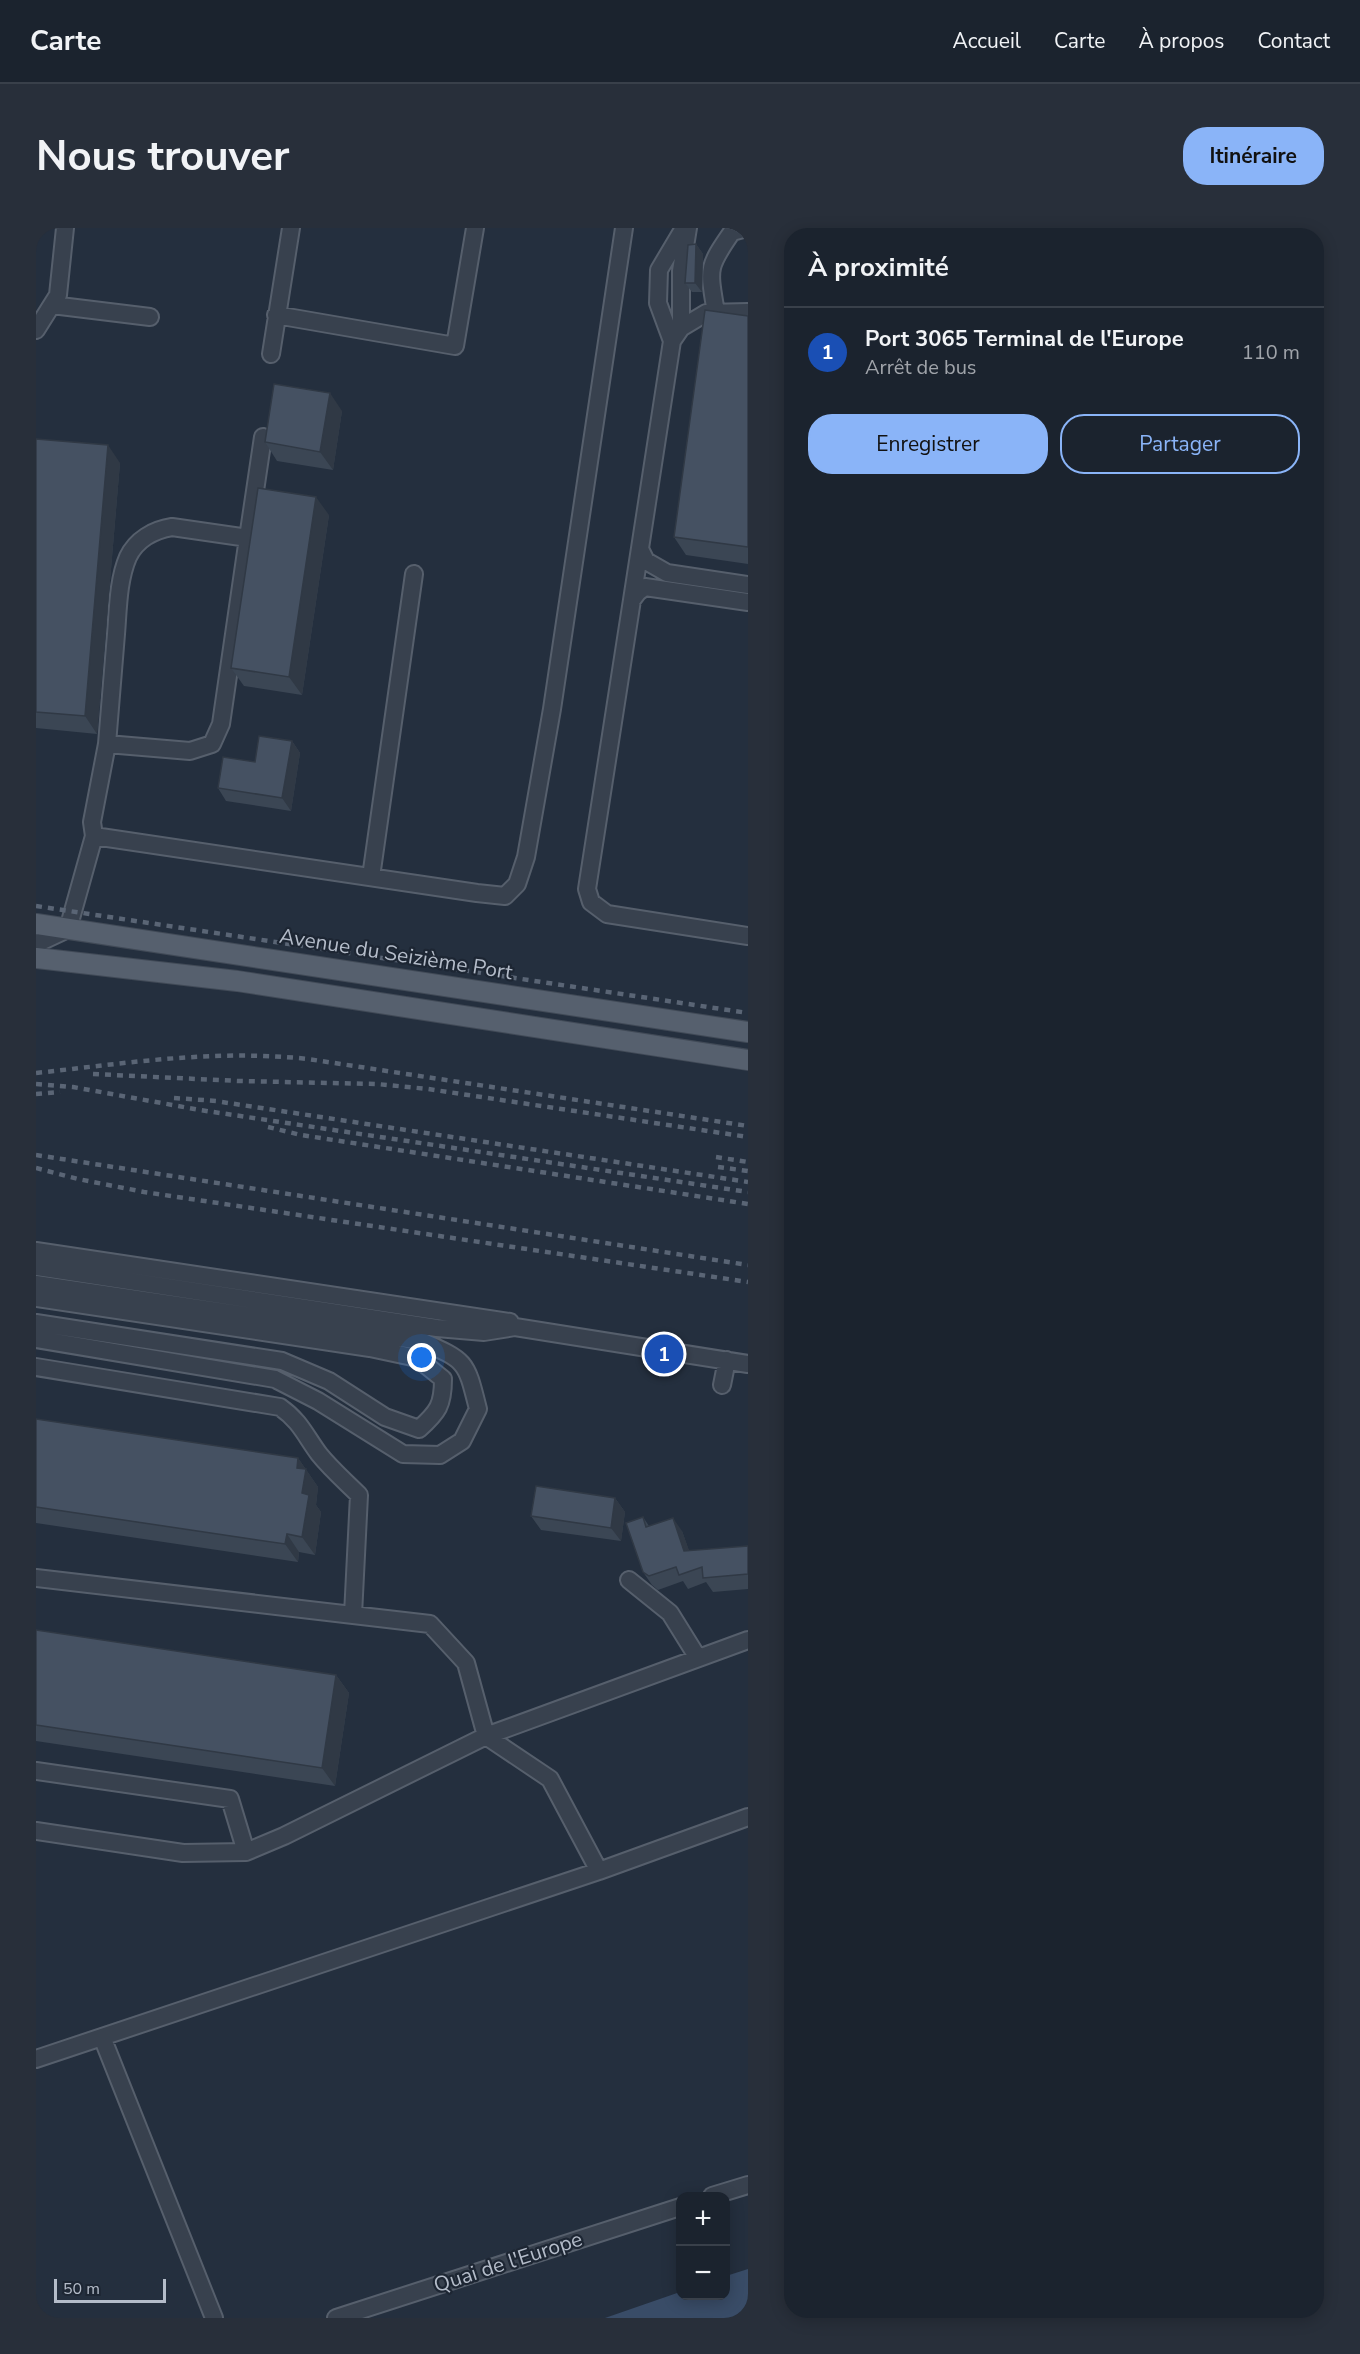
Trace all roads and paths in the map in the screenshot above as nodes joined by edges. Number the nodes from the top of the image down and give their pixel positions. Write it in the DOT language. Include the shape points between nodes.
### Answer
graph roads {
  1 [pos="65,228"];
  2 [pos="291,228"];
  3 [pos="475,228"];
  4 [pos="624,228"];
  5 [pos="667,228"];
  6 [pos="686,228"];
  7 [pos="747,228"];
  8 [pos="659,270"];
  9 [pos="52,305"];
  10 [pos="748,312"];
  11 [pos="716,313"];
  12 [pos="276,315"];
  13 [pos="150,316"];
  14 [pos="36,330"];
  15 [pos="676,335"];
  16 [pos="271,354"];
  17 [pos="263,437"];
  18 [pos="248,538"];
  19 [pos="640,549"];
  20 [pos="414,574"];
  21 [pos="748,585"];
  22 [pos="632,600"];
  23 [pos="748,602"];
  24 [pos="107,744"];
  25 [pos="94,836"];
  26 [pos="371,877"];
  27 [pos="36,924"];
  28 [pos="68,929"];
  29 [pos="748,936"];
  30 [pos="36,944"];
  31 [pos="36,958"];
  32 [pos="748,1032"];
  33 [pos="748,1060"];
  34 [pos="36,1251"];
  35 [pos="36,1267"];
  36 [pos="36,1284"];
  37 [pos="36,1298"];
  38 [pos="36,1323"];
  39 [pos="517,1325"];
  40 [pos="36,1339"];
  41 [pos="748,1357"];
  42 [pos="727,1360"];
  43 [pos="748,1364"];
  44 [pos="36,1367"];
  45 [pos="722,1385"];
  46 [pos="36,1578"];
  47 [pos="629,1580"];
  48 [pos="353,1615"];
  49 [pos="748,1640"];
  50 [pos="698,1658"];
  51 [pos="486,1736"];
  52 [pos="36,1771"];
  53 [pos="748,1817"];
  54 [pos="36,1831"];
  55 [pos="246,1852"];
  56 [pos="598,1871"];
  57 [pos="102,2037"];
  58 [pos="36,2060"];
  59 [pos="748,2185"];
  60 [pos="725,2192"];
  61 [pos="676,2209"];
  62 [pos="214,2318"];
  63 [pos="336,2318"];
  1 -- 9 [label="lane" via="58,295"];
  2 -- 12 [label="lane"];
  3 -- 12 [label="lane" via="456,346"];
  4 -- 26 [label="lane" via="552,709 518,884 505,896"];
  5 -- 8 [label="lane"];
  6 -- 8 [label="lane"];
  6 -- 15 [label="lane"];
  7 -- 11 [label="lane" via="732,232 715,256 710,272"];
  8 -- 15 [label="lane" via="658,303"];
  9 -- 13 [label="lane"];
  9 -- 14 [label="lane"];
  10 -- 11 [label="lane"];
  11 -- 15 [label="lane" via="706,313"];
  12 -- 16 [label="lane"];
  15 -- 19 [label="lane"];
  17 -- 18 [label="lane"];
  18 -- 24 [label="lane" via="221,724 212,744 190,751"];
  18 -- 24 [label="lane" via="171,527 136,544 124,569 118,609"];
  19 -- 21 [label="lane" via="646,561 667,573"];
  19 -- 22 [label="lane"];
  20 -- 26 [label="lane"];
  22 -- 23 [label="lane" via="645,587"];
  22 -- 29 [label="lane" via="587,889 591,902 606,914"];
  24 -- 25 [label="lane" via="92,822"];
  25 -- 26 [label="lane"];
  25 -- 28 [label="lane"];
  27 -- 28 [label="main road, Avenue du Seizième Port"];
  28 -- 30 [label="lane"];
  28 -- 32 [label="main road, Avenue du Seizième Port"];
  31 -- 33 [label="main road" via="237,981"];
  34 -- 39 [label="lane"];
  35 -- 39 [label="lane" via="437,1328 484,1332"];
  36 -- 40 [label="lane" via="421,1341 454,1356 469,1372 478,1409 462,1441 440,1455 403,1454 275,1379"];
  37 -- 38 [label="lane" via="417,1358 444,1379 443,1398 435,1415 419,1429 385,1417 329,1381 282,1361"];
  39 -- 41 [label="lane"];
  39 -- 42 [label="lane"];
  42 -- 43 [label="lane"];
  42 -- 45 [label="lane"];
  44 -- 48 [label="lane" via="279,1407 291,1416 320,1455 359,1495"];
  46 -- 48 [label="lane"];
  47 -- 50 [label="lane" via="669,1613"];
  48 -- 51 [label="lane" via="430,1624 466,1663"];
  49 -- 50 [label="lane"];
  50 -- 51 [label="lane"];
  51 -- 55 [label="lane"];
  51 -- 56 [label="lane" via="550,1779"];
  52 -- 55 [label="lane" via="230,1799"];
  53 -- 56 [label="lane"];
  54 -- 55 [label="lane" via="183,1853"];
  56 -- 57 [label="lane"];
  57 -- 58 [label="lane"];
  57 -- 62 [label="lane"];
  59 -- 60 [label="lane"];
  61 -- 63 [label="lane, Quai de l'Europe"];
}
